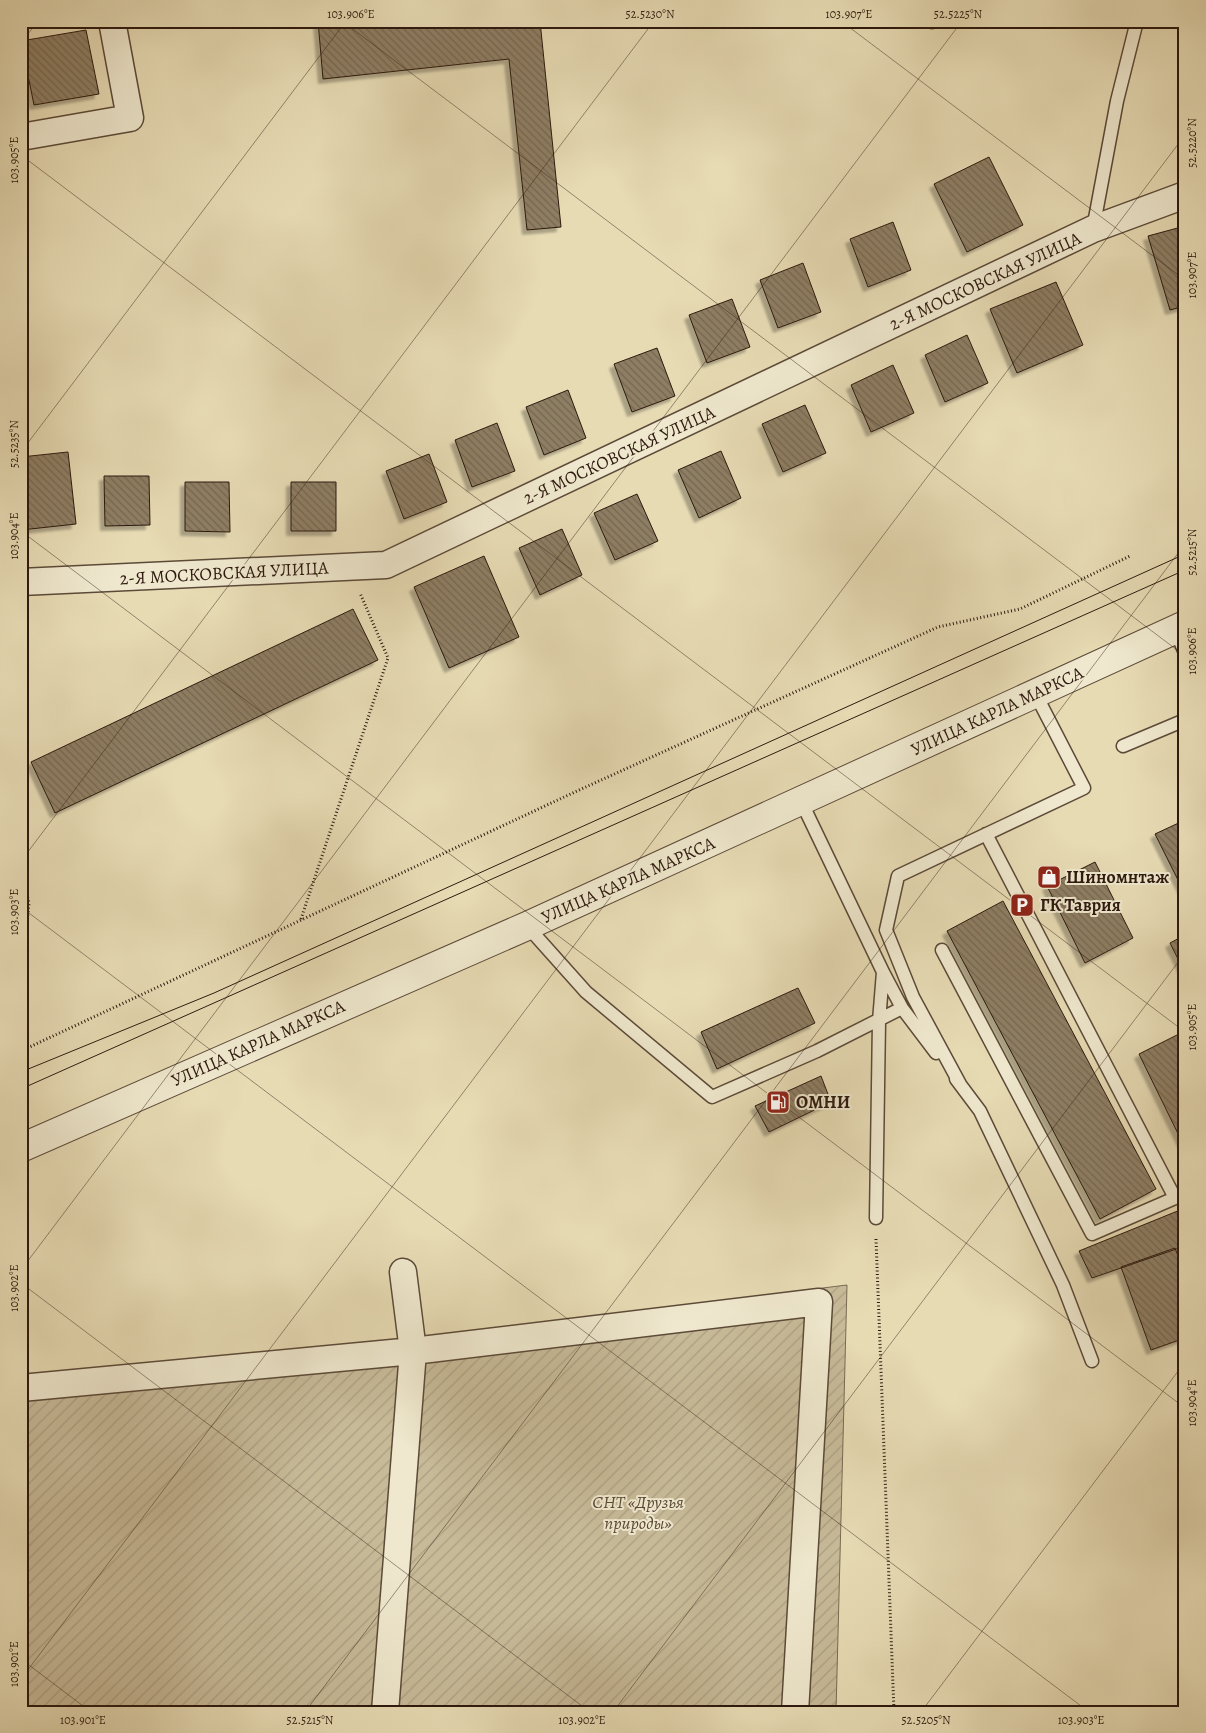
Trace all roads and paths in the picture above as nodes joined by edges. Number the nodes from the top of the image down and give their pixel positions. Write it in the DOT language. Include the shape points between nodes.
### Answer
graph roads {
  1 [pos="112,21"];
  2 [pos="1137,21"];
  3 [pos="21,137"];
  4 [pos="1185,195"];
  5 [pos="1093,229"];
  6 [pos="1130,556"];
  7 [pos="21,582"];
  8 [pos="358,588"];
  9 [pos="1181,636"];
  10 [pos="1035,693"];
  11 [pos="1185,720"];
  12 [pos="1124,746"];
  13 [pos="801,801"];
  14 [pos="986,834"];
  15 [pos="21,870"];
  16 [pos="301,920"];
  17 [pos="527,926"];
  18 [pos="942,950"];
  19 [pos="883,972"];
  20 [pos="21,988"];
  21 [pos="902,1008"];
  22 [pos="879,1021"];
  23 [pos="21,1051"];
  24 [pos="960,1084"];
  25 [pos="68,1126"];
  26 [pos="21,1129"];
  27 [pos="21,1148"];
  28 [pos="876,1218"];
  29 [pos="403,1272"];
  30 [pos="412,1351"];
  31 [pos="1092,1361"];
  32 [pos="21,1388"];
  33 [pos="385,1712"];
  34 [pos="796,1712"];
  35 [pos="894,1712"];
  1 -- 3 [label="street" via="130,118"];
  2 -- 5 [label="lane" via="1117,101"];
  4 -- 5 [label="street, 2-Я МОСКОВСКАЯ УЛИЦА"];
  5 -- 7 [label="street, 2-Я МОСКОВСКАЯ УЛИЦА" via="386,565"];
  6 -- 16 [label="path" via="1020,610 938,627"];
  8 -- 16 [label="path" via="388,658"];
  9 -- 10 [label="street, УЛИЦА КАРЛА МАРКСА"];
  10 -- 13 [label="street, УЛИЦА КАРЛА МАРКСА"];
  10 -- 14 [label="lane" via="1084,788"];
  11 -- 12 [label="lane"];
  13 -- 17 [label="street, УЛИЦА КАРЛА МАРКСА"];
  13 -- 19 [label="lane"];
  14 -- 18 [label="lane" via="1175,1198 1092,1234"];
  14 -- 24 [label="lane" via="898,876 886,930 913,997"];
  15 -- 20 [label="path" via="29,903"];
  16 -- 23 [label="path"];
  17 -- 22 [label="lane" via="586,992 712,1097"];
  17 -- 25 [label="street, УЛИЦА КАРЛА МАРКСА"];
  19 -- 21 [label="lane"];
  19 -- 22 [label="lane"];
  21 -- 22 [label="lane"];
  21 -- 24 [label="lane"];
  22 -- 28 [label="lane"];
  24 -- 31 [label="lane" via="980,1111 1063,1285"];
  25 -- 26 [label="street, УЛИЦА КАРЛА МАРКСА"];
  25 -- 27 [label="street, УЛИЦА КАРЛА МАРКСА"];
  28 -- 35 [label="path"];
  29 -- 30 [label="street"];
  30 -- 32 [label="street"];
  30 -- 33 [label="street"];
  30 -- 34 [label="street" via="818,1302"];
}
